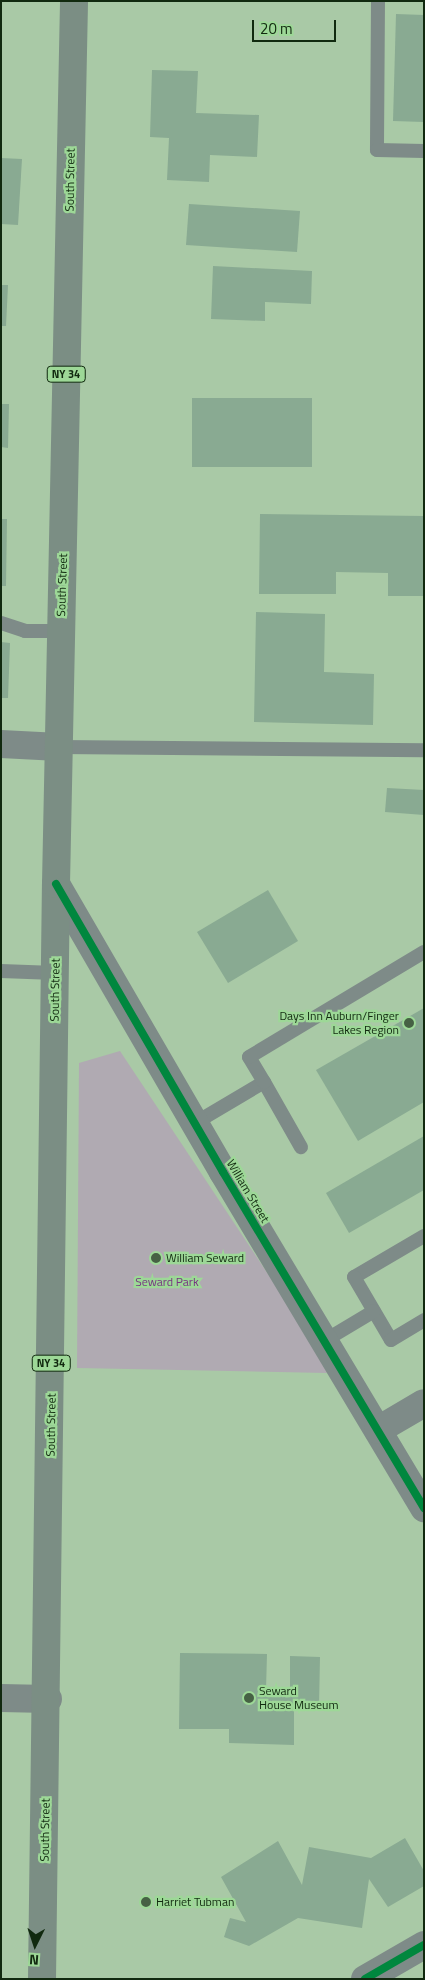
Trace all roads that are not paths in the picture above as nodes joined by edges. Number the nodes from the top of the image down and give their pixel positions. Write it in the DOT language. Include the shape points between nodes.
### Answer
graph roads {
  1 [pos="74,1"];
  2 [pos="378,1"];
  3 [pos="424,151"];
  4 [pos="1,623"];
  5 [pos="61,630"];
  6 [pos="1,744"];
  7 [pos="59,747"];
  8 [pos="424,750"];
  9 [pos="56,884"];
  10 [pos="424,952"];
  11 [pos="1,971"];
  12 [pos="55,973"];
  13 [pos="264,1082"];
  14 [pos="195,1123"];
  15 [pos="302,1147"];
  16 [pos="424,1236"];
  17 [pos="374,1311"];
  18 [pos="424,1320"];
  19 [pos="324,1341"];
  20 [pos="424,1403"];
  21 [pos="378,1430"];
  22 [pos="424,1508"];
  23 [pos="1,1698"];
  24 [pos="48,1699"];
  25 [pos="424,1945"];
  26 [pos="42,1979"];
  27 [pos="364,1979"];
  1 -- 5 [label="main road, South Street / NY 34"];
  2 -- 3 [label="lane" via="377,150"];
  4 -- 5 [label="lane" via="25,631"];
  5 -- 7 [label="main road, South Street / NY 34"];
  6 -- 7 [label="street"];
  7 -- 8 [label="lane"];
  7 -- 9 [label="main road, South Street / NY 34"];
  9 -- 12 [label="main road, South Street / NY 34"];
  9 -- 14 [label="street, William Street"];
  10 -- 13 [label="lane" via="249,1057"];
  11 -- 12 [label="lane"];
  12 -- 24 [label="main road, South Street / NY 34"];
  13 -- 14 [label="lane"];
  13 -- 15 [label="lane"];
  14 -- 19 [label="street, William Street"];
  16 -- 17 [label="lane" via="354,1277"];
  17 -- 18 [label="lane" via="391,1340"];
  17 -- 19 [label="lane"];
  19 -- 21 [label="street, William Street"];
  20 -- 21 [label="street"];
  21 -- 22 [label="street, William Street"];
  23 -- 24 [label="street"];
  24 -- 26 [label="main road, South Street / NY 34"];
  25 -- 27 [label="street"];
}
